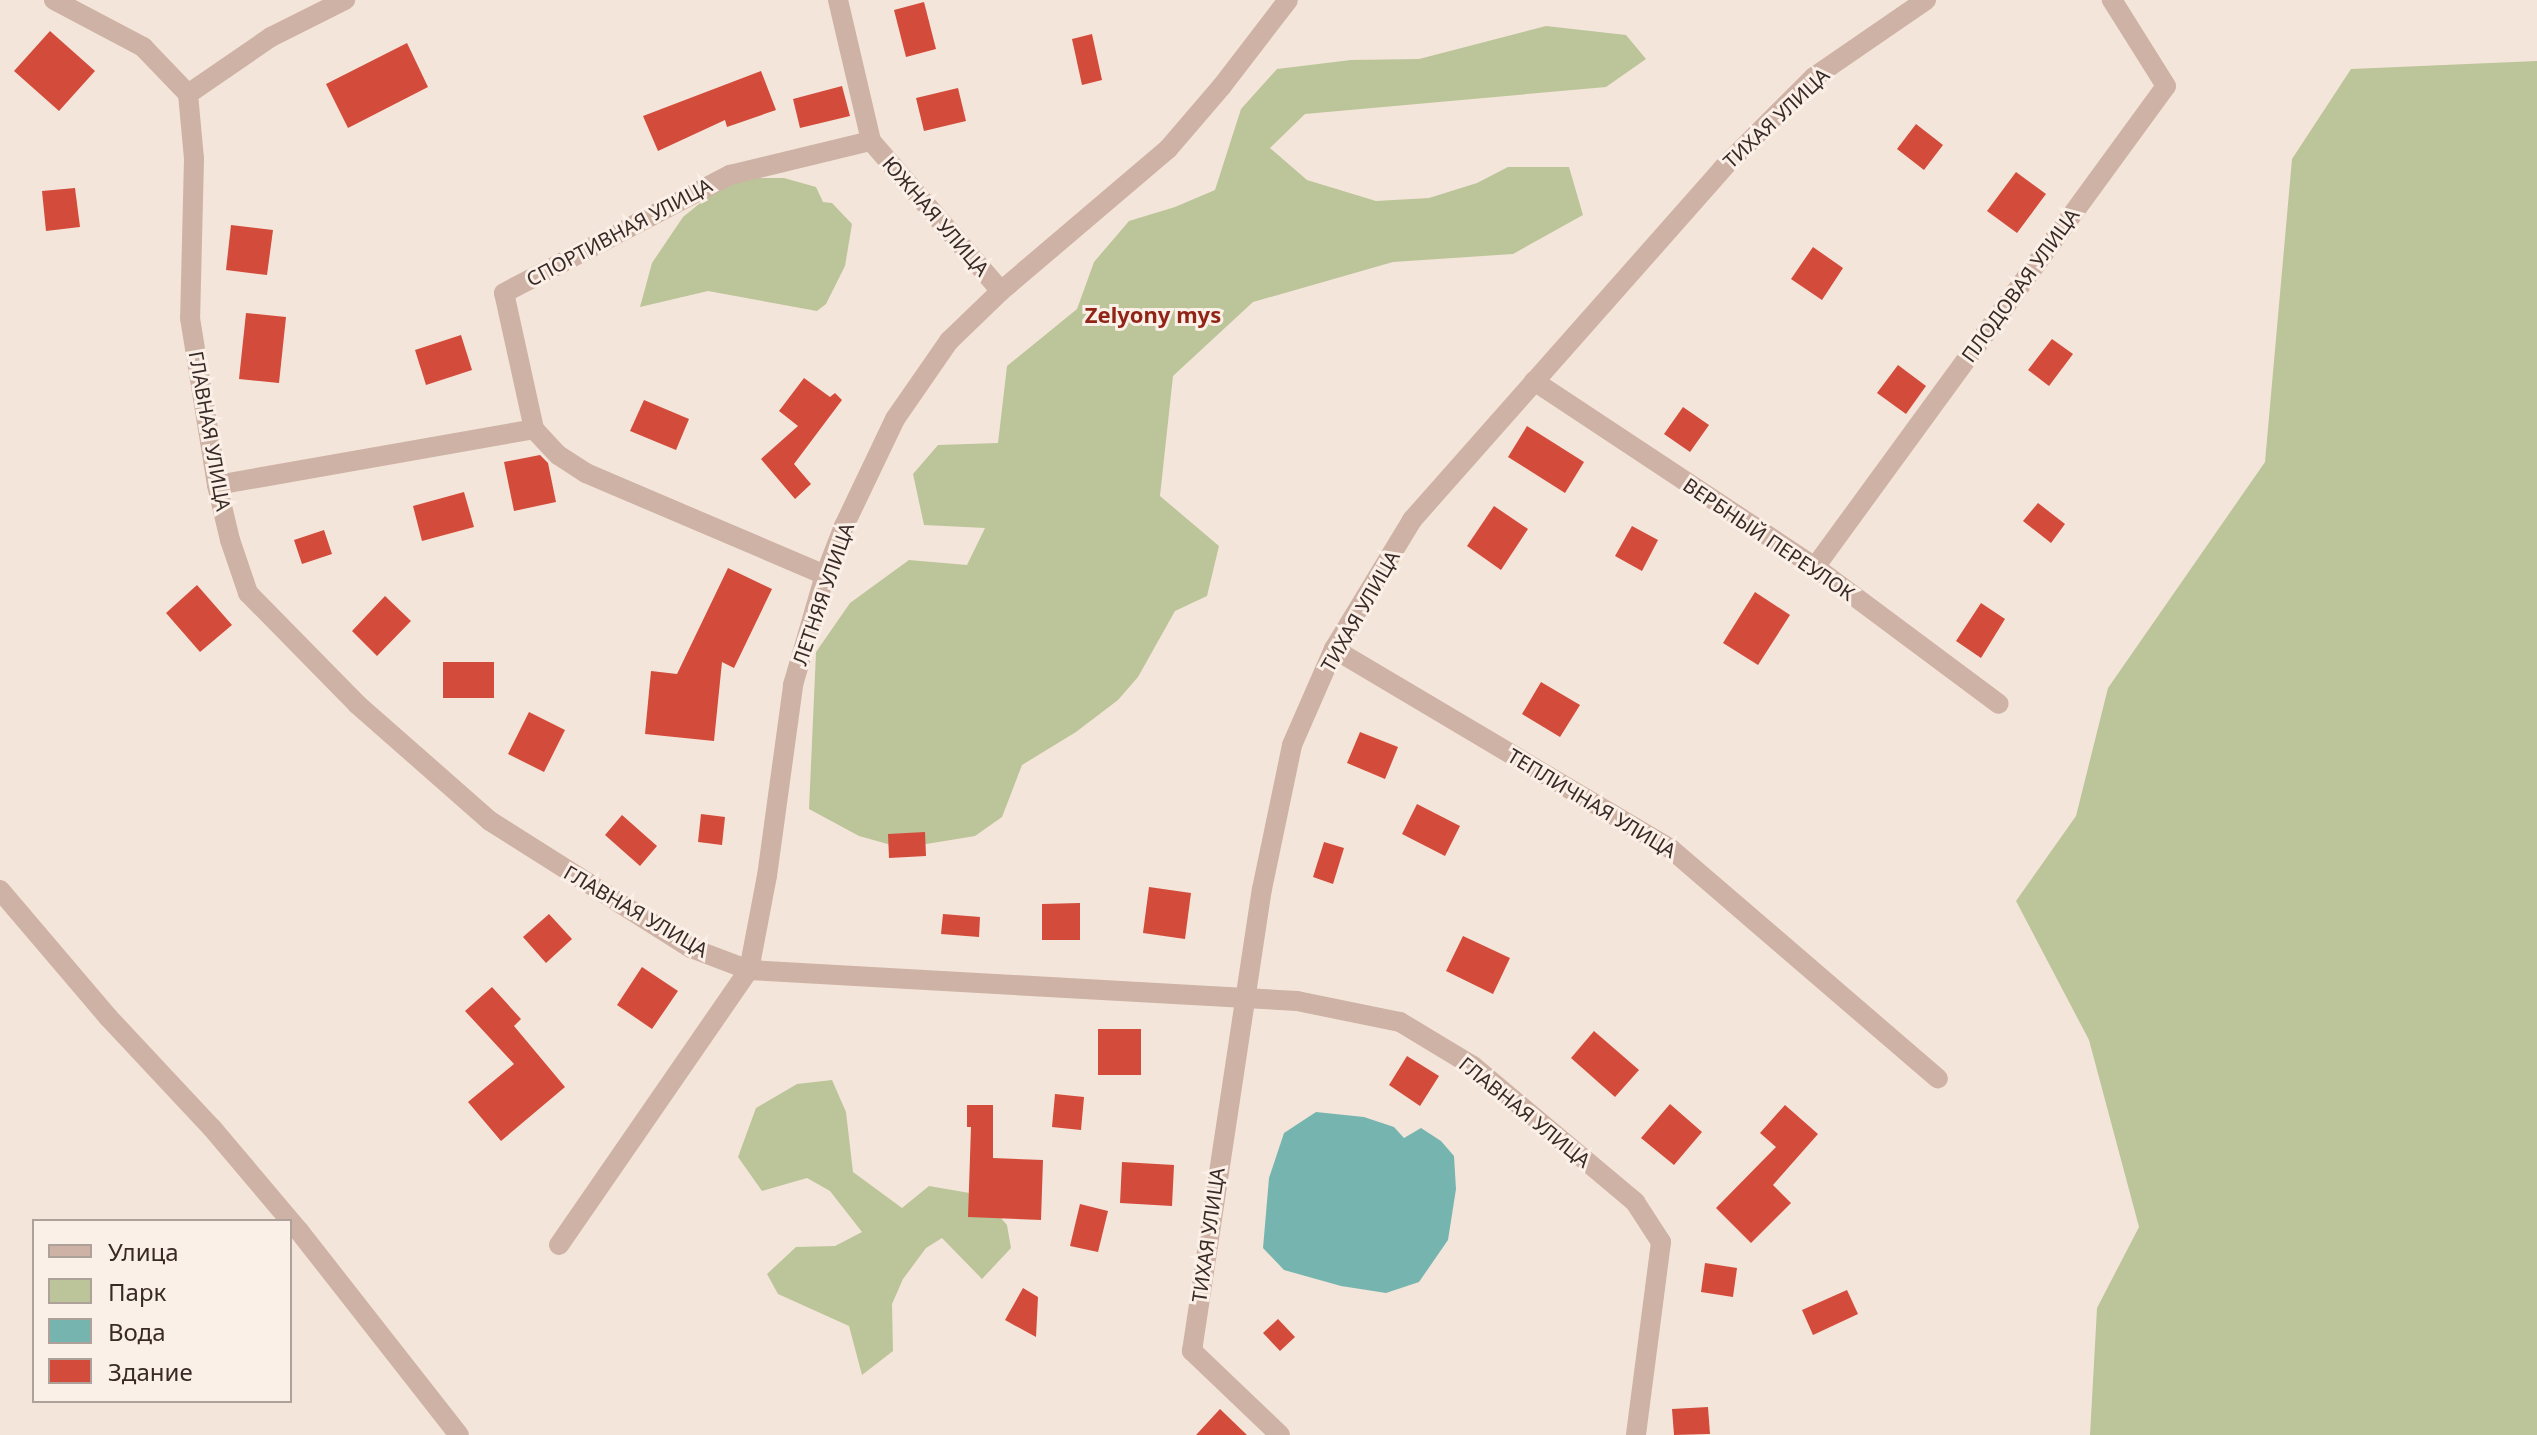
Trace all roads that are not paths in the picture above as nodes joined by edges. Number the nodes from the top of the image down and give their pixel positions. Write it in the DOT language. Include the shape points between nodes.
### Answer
graph roads {
  1 [pos="54,0"];
  2 [pos="345,0"];
  3 [pos="838,0"];
  4 [pos="1288,0"];
  5 [pos="1926,0"];
  6 [pos="2112,0"];
  7 [pos="188,94"];
  8 [pos="871,141"];
  9 [pos="1001,291"];
  10 [pos="1534,381"];
  11 [pos="534,429"];
  12 [pos="217,485"];
  13 [pos="1815,567"];
  14 [pos="825,575"];
  15 [pos="1334,649"];
  16 [pos="1999,704"];
  17 [pos="0,890"];
  18 [pos="749,970"];
  19 [pos="1246,998"];
  20 [pos="1938,1079"];
  21 [pos="287,1219"];
  22 [pos="292,1225"];
  23 [pos="559,1245"];
  24 [pos="459,1435"];
  25 [pos="1280,1435"];
  26 [pos="1636,1435"];
  1 -- 7 [label="street" via="143,47"];
  2 -- 7 [label="street" via="271,37"];
  3 -- 8 [label="street, ЮЖНАЯ УЛИЦА"];
  4 -- 9 [label="street, ЛЕТНЯЯ УЛИЦА" via="1168,149"];
  5 -- 10 [label="street, ТИХАЯ УЛИЦА" via="1814,77 1722,169"];
  6 -- 13 [label="street, ПЛОДОВАЯ УЛИЦА" via="2166,86"];
  7 -- 12 [label="street, ГЛАВНАЯ УЛИЦА" via="194,159 190,318"];
  8 -- 9 [label="street, ЮЖНАЯ УЛИЦА"];
  8 -- 11 [label="street, СПОРТИВНАЯ УЛИЦА" via="730,175 504,293"];
  9 -- 14 [label="street, ЛЕТНЯЯ УЛИЦА" via="949,341 895,419"];
  10 -- 13 [label="street, ВЕРБНЫЙ ПЕРЕУЛОК"];
  10 -- 15 [label="street, ТИХАЯ УЛИЦА" via="1412,520"];
  11 -- 12 [label="street"];
  11 -- 14 [label="street" via="558,455 586,473"];
  12 -- 18 [label="street, ГЛАВНАЯ УЛИЦА" via="248,593 358,705 490,821 691,948"];
  13 -- 16 [label="street, ВЕРБНЫЙ ПЕРЕУЛОК"];
  14 -- 18 [label="street, ЛЕТНЯЯ УЛИЦА" via="793,685"];
  15 -- 19 [label="street, ТИХАЯ УЛИЦА" via="1292,745"];
  15 -- 20 [label="street, ТЕПЛИЧНАЯ УЛИЦА" via="1671,849"];
  17 -- 21 [label="street"];
  18 -- 19 [label="street, ГЛАВНАЯ УЛИЦА"];
  18 -- 23 [label="street, ЛЕТНЯЯ УЛИЦА"];
  19 -- 25 [label="street, ТИХАЯ УЛИЦА" via="1192,1351"];
  19 -- 26 [label="street, ГЛАВНАЯ УЛИЦА" via="1297,1001 1400,1022 1473,1066 1635,1202 1661,1242"];
  22 -- 24 [label="street"];
}
